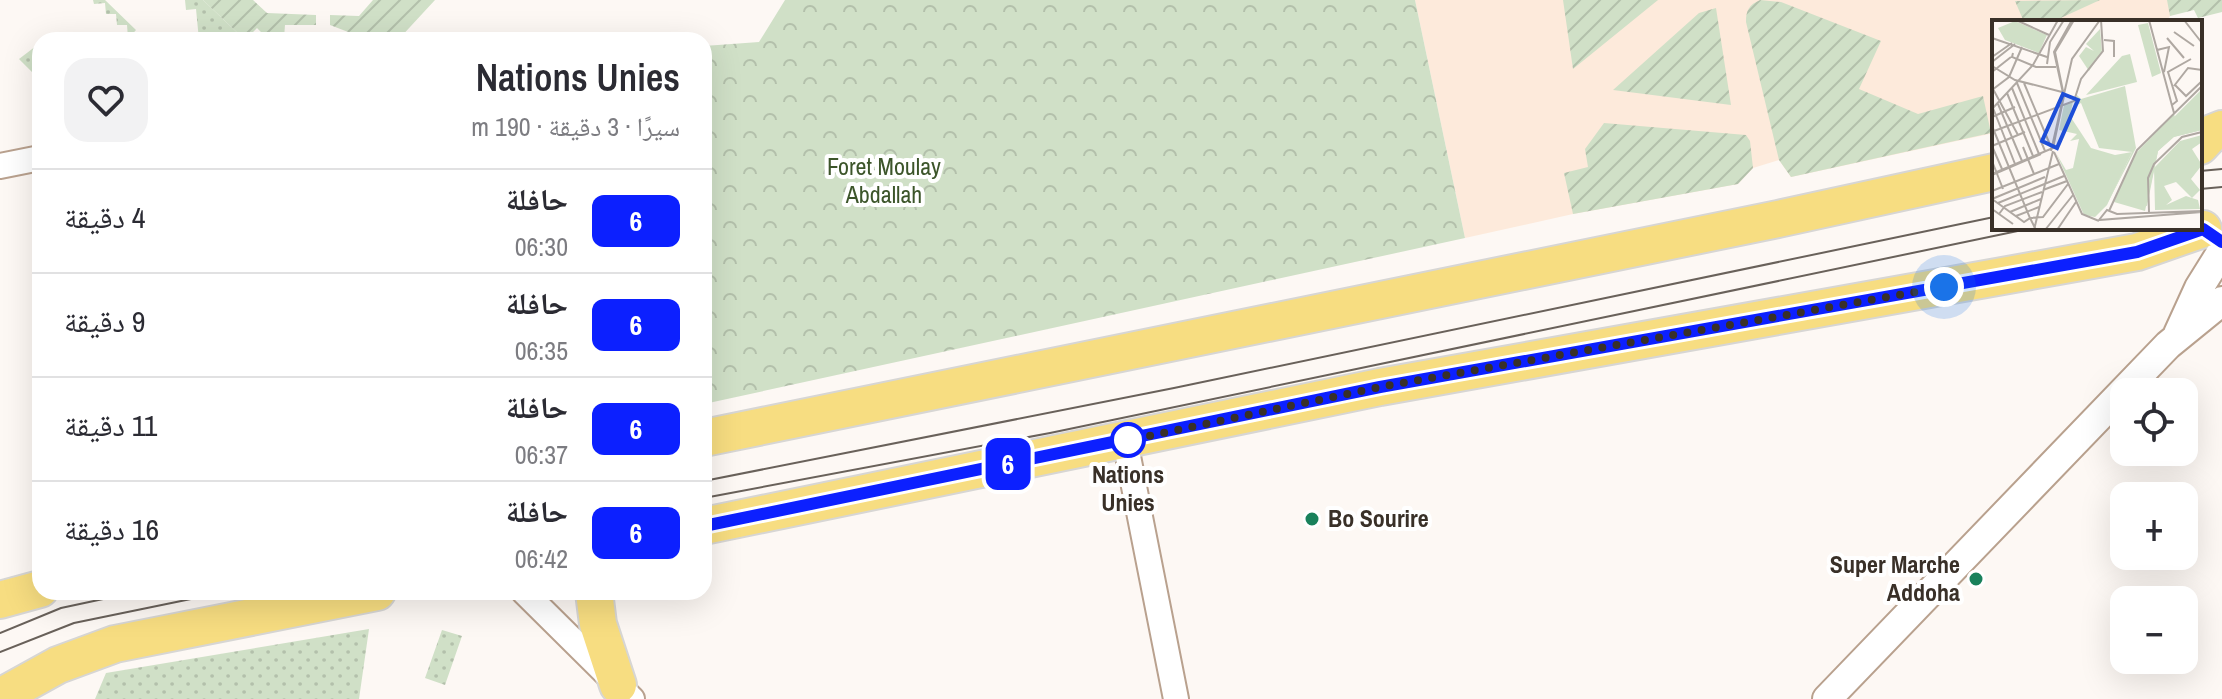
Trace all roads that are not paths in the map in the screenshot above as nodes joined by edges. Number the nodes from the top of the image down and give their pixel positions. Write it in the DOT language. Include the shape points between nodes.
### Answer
graph roads {
  1 [pos="32,160"];
  2 [pos="0,166"];
  3 [pos="1992,172"];
  4 [pos="2212,237"];
  5 [pos="2222,301"];
  6 [pos="2178,335"];
  7 [pos="712,436"];
  8 [pos="1125,441"];
  9 [pos="712,524"];
  10 [pos="32,591"];
  11 [pos="0,600"];
  12 [pos="337,600"];
  13 [pos="532,600"];
  14 [pos="595,600"];
  15 [pos="625,692"];
  16 [pos="0,697"];
  17 [pos="1176,699"];
  18 [pos="1827,699"];
  1 -- 2 [label="street"];
  3 -- 7 [label="main road"];
  4 -- 6 [label="street" via="2199,288"];
  4 -- 8 [label="main road" via="1380,387"];
  5 -- 6 [label="street"];
  6 -- 18 [label="street"];
  8 -- 9 [label="main road"];
  8 -- 17 [label="street"];
  10 -- 11 [label="main road"];
  12 -- 16 [label="main road" via="115,644 58,665"];
  13 -- 15 [label="street"];
  14 -- 15 [label="main road" via="598,624"];
}
